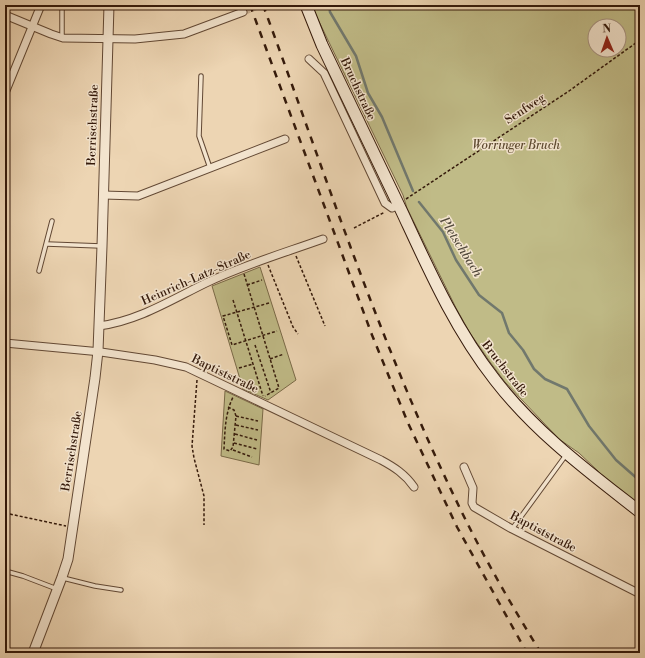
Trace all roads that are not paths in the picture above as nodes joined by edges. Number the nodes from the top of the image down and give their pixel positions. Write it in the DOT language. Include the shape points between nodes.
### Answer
graph roads {
  1 [pos="41,5"];
  2 [pos="62,5"];
  3 [pos="109,5"];
  4 [pos="306,5"];
  5 [pos="243,12"];
  6 [pos="5,16"];
  7 [pos="33,27"];
  8 [pos="62,37"];
  9 [pos="108,39"];
  10 [pos="309,59"];
  11 [pos="201,76"];
  12 [pos="5,93"];
  13 [pos="285,139"];
  14 [pos="210,168"];
  15 [pos="103,195"];
  16 [pos="395,206"];
  17 [pos="52,221"];
  18 [pos="323,239"];
  19 [pos="47,244"];
  20 [pos="102,246"];
  21 [pos="39,271"];
  22 [pos="99,326"];
  23 [pos="5,343"];
  24 [pos="98,351"];
  25 [pos="566,454"];
  26 [pos="464,467"];
  27 [pos="414,487"];
  28 [pos="640,512"];
  29 [pos="512,529"];
  30 [pos="5,572"];
  31 [pos="62,578"];
  32 [pos="58,589"];
  33 [pos="121,590"];
  34 [pos="640,594"];
  35 [pos="33,653"];
  1 -- 7 [label="street"];
  2 -- 8 [label="lane"];
  3 -- 9 [label="street, Berrischstraße"];
  4 -- 16 [label="main road, Bruchstraße"];
  5 -- 9 [label="street" via="184,34"];
  6 -- 7 [label="street"];
  7 -- 8 [label="street"];
  7 -- 12 [label="street"];
  8 -- 9 [label="street"];
  9 -- 15 [label="street, Berrischstraße"];
  10 -- 16 [label="street, Bruchstraße" via="324,73 385,203"];
  11 -- 14 [label="lane" via="199,136"];
  13 -- 14 [label="street"];
  14 -- 15 [label="street" via="138,196"];
  15 -- 20 [label="street, Berrischstraße"];
  16 -- 25 [label="main road, Bruchstraße" via="438,290 469,343 511,400"];
  17 -- 19 [label="lane"];
  18 -- 22 [label="street, Heinrich-Latz-Straße" via="242,268 145,313 110,325"];
  19 -- 20 [label="lane"];
  19 -- 21 [label="lane"];
  20 -- 22 [label="street, Berrischstraße"];
  22 -- 24 [label="street, Berrischstraße"];
  23 -- 24 [label="street, Baptiststraße"];
  24 -- 27 [label="street, Baptiststraße" via="174,363 198,372 262,405 381,460 408,478"];
  24 -- 31 [label="street, Berrischstraße" via="73,528"];
  25 -- 28 [label="main road, Bruchstraße"];
  25 -- 29 [label="lane"];
  26 -- 29 [label="street, Baptiststraße" via="473,488 474,507"];
  29 -- 34 [label="street, Baptiststraße"];
  30 -- 32 [label="lane"];
  31 -- 32 [label="street, Berrischstraße"];
  31 -- 33 [label="lane"];
  32 -- 35 [label="street, Berrischstraße"];
}
